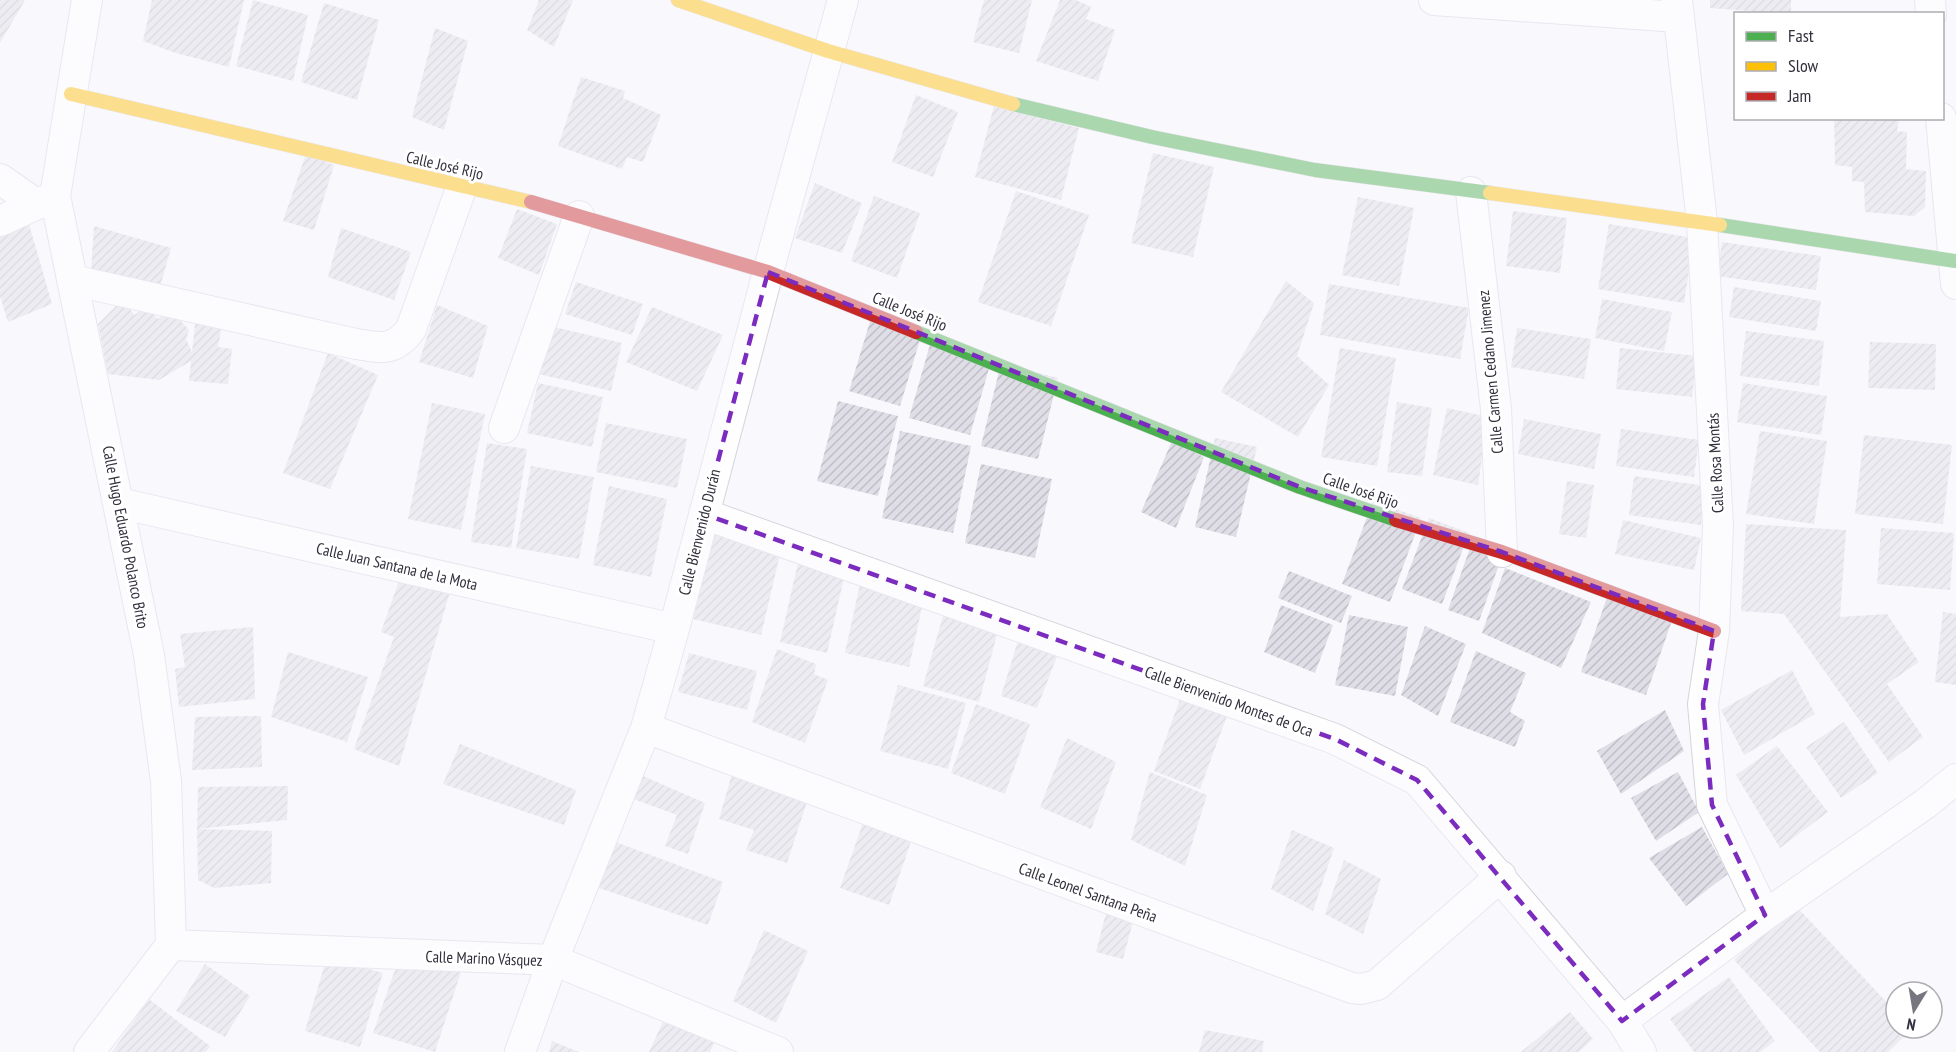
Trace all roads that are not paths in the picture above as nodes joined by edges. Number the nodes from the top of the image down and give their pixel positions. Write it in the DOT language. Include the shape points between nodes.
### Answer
graph roads {
  1 [pos="87,0"];
  2 [pos="678,0"];
  3 [pos="843,0"];
  4 [pos="1434,0"];
  5 [pos="1678,8"];
  6 [pos="828,51"];
  7 [pos="71,94"];
  8 [pos="1941,120"];
  9 [pos="0,179"];
  10 [pos="462,186"];
  11 [pos="1471,192"];
  12 [pos="45,200"];
  13 [pos="579,216"];
  14 [pos="0,221"];
  15 [pos="1702,222"];
  16 [pos="768,272"];
  17 [pos="1955,273"];
  18 [pos="72,280"];
  19 [pos="504,428"];
  20 [pos="119,502"];
  21 [pos="704,514"];
  22 [pos="1502,552"];
  23 [pos="674,629"];
  24 [pos="1714,632"];
  25 [pos="646,728"];
  26 [pos="1956,779"];
  27 [pos="1501,876"];
  28 [pos="1765,915"];
  29 [pos="171,945"];
  30 [pos="553,960"];
  31 [pos="1622,1021"];
  32 [pos="89,1052"];
  33 [pos="520,1052"];
  34 [pos="778,1052"];
  35 [pos="1641,1052"];
  1 -- 7 [label="street, Calle Hugo Eduardo Polanco Brito"];
  2 -- 6 [label="street"];
  3 -- 6 [label="street, Calle Bienvenido Durán"];
  4 -- 5 [label="street"];
  5 -- 15 [label="street, Calle Rosa Montás"];
  6 -- 11 [label="street" via="984,97 1164,139 1315,170"];
  6 -- 16 [label="street, Calle Bienvenido Durán"];
  7 -- 10 [label="street, Calle José Rijo"];
  7 -- 12 [label="street, Calle Hugo Eduardo Polanco Brito"];
  8 -- 17 [label="street"];
  9 -- 12 [label="street"];
  10 -- 13 [label="street, Calle José Rijo"];
  10 -- 18 [label="street" via="411,329 395,346 356,344"];
  11 -- 15 [label="street"];
  11 -- 22 [label="street, Calle Carmen Cedano Jimenez" via="1496,409"];
  12 -- 14 [label="street"];
  12 -- 18 [label="street, Calle Hugo Eduardo Polanco Brito"];
  13 -- 16 [label="street, Calle José Rijo"];
  13 -- 19 [label="street"];
  15 -- 17 [label="street"];
  15 -- 24 [label="street, Calle Rosa Montás" via="1718,526"];
  16 -- 21 [label="street, Calle Bienvenido Durán"];
  16 -- 22 [label="street, Calle José Rijo" via="1300,487 1405,524"];
  18 -- 20 [label="street, Calle Hugo Eduardo Polanco Brito"];
  20 -- 23 [label="street, Calle Juan Santana de la Mota"];
  20 -- 29 [label="street, Calle Hugo Eduardo Polanco Brito" via="149,655 164,760"];
  21 -- 23 [label="street, Calle Bienvenido Durán"];
  21 -- 27 [label="street, Calle Bienvenido Montes de Oca" via="1335,739 1418,780"];
  22 -- 24 [label="street, Calle José Rijo"];
  23 -- 25 [label="street, Calle Bienvenido Durán"];
  24 -- 28 [label="street, Calle Rosa Montás" via="1703,704 1712,806"];
  25 -- 27 [label="street, Calle Leonel Santana Peña" via="1352,988 1377,985"];
  25 -- 30 [label="street, Calle Bienvenido Durán"];
  26 -- 28 [label="street"];
  27 -- 31 [label="street, Calle Bienvenido Montes de Oca"];
  28 -- 31 [label="street"];
  29 -- 30 [label="street, Calle Marino Vásquez"];
  29 -- 32 [label="street"];
  30 -- 33 [label="street, Calle Bienvenido Durán"];
  30 -- 34 [label="street, Calle Marino Vásquez"];
  31 -- 35 [label="street, Calle Bienvenido Montes de Oca"];
}
